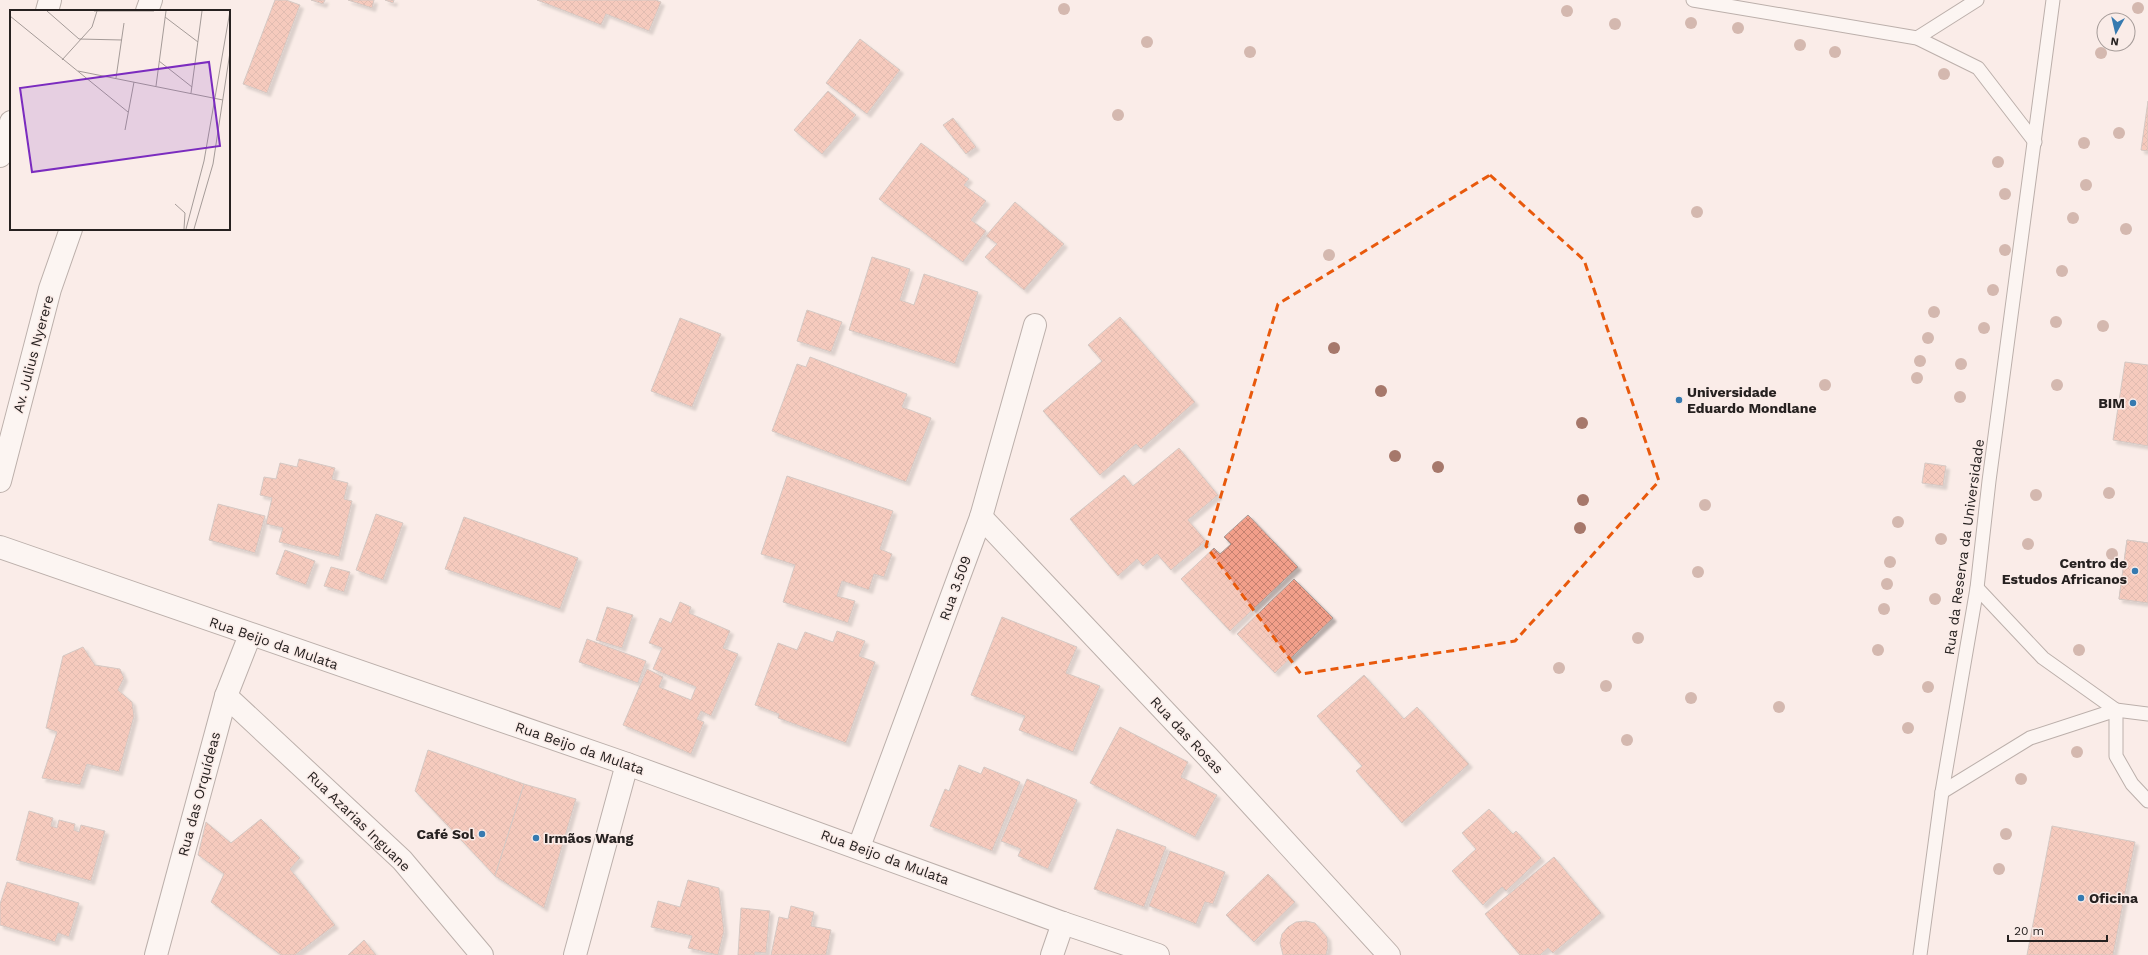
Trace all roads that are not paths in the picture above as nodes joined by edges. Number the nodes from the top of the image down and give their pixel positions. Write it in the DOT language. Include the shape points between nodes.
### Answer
graph roads {
  1 [pos="50,0"];
  2 [pos="151,0"];
  3 [pos="1693,0"];
  4 [pos="1976,0"];
  5 [pos="2053,0"];
  6 [pos="47,10"];
  7 [pos="147,10"];
  8 [pos="1917,38"];
  9 [pos="10,125"];
  10 [pos="2035,142"];
  11 [pos="0,156"];
  12 [pos="71,230"];
  13 [pos="1035,325"];
  14 [pos="0,481"];
  15 [pos="981,517"];
  16 [pos="0,547"];
  17 [pos="1977,588"];
  18 [pos="250,635"];
  19 [pos="226,696"];
  20 [pos="2116,710"];
  21 [pos="2148,714"];
  22 [pos="627,764"];
  23 [pos="1942,792"];
  24 [pos="2148,801"];
  25 [pos="859,847"];
  26 [pos="1063,923"];
  27 [pos="156,955"];
  28 [pos="482,955"];
  29 [pos="575,955"];
  30 [pos="1052,955"];
  31 [pos="1158,955"];
  32 [pos="1389,955"];
  33 [pos="1920,955"];
  1 -- 6 [label="street"];
  2 -- 7 [label="street"];
  3 -- 8 [label="lane"];
  4 -- 8 [label="lane"];
  5 -- 10 [label="lane, Rua da Reserva da Universidade"];
  8 -- 10 [label="lane" via="1978,68"];
  9 -- 11 [label="street"];
  10 -- 17 [label="lane, Rua da Reserva da Universidade"];
  12 -- 14 [label="street, Av. Julius Nyerere" via="50,289"];
  13 -- 15 [label="street, Rua 3.509"];
  15 -- 25 [label="street, Rua 3.509"];
  15 -- 32 [label="street, Rua das Rosas" via="1208,757"];
  16 -- 18 [label="street, Rua Beijo da Mulata"];
  17 -- 20 [label="lane" via="2043,658"];
  17 -- 23 [label="lane, Rua da Reserva da Universidade"];
  18 -- 19 [label="street, Rua das Orquídeas"];
  18 -- 22 [label="street, Rua Beijo da Mulata"];
  19 -- 27 [label="street, Rua das Orquídeas"];
  19 -- 28 [label="street, Rua Azarias Inguane" via="402,860"];
  20 -- 21 [label="lane"];
  20 -- 23 [label="lane" via="2030,738"];
  20 -- 24 [label="lane" via="2116,756 2132,784"];
  22 -- 25 [label="street, Rua Beijo da Mulata"];
  22 -- 29 [label="street"];
  23 -- 33 [label="lane, Rua da Reserva da Universidade"];
  25 -- 26 [label="street, Rua Beijo da Mulata"];
  26 -- 30 [label="street"];
  26 -- 31 [label="street, Rua Beijo da Mulata"];
}
